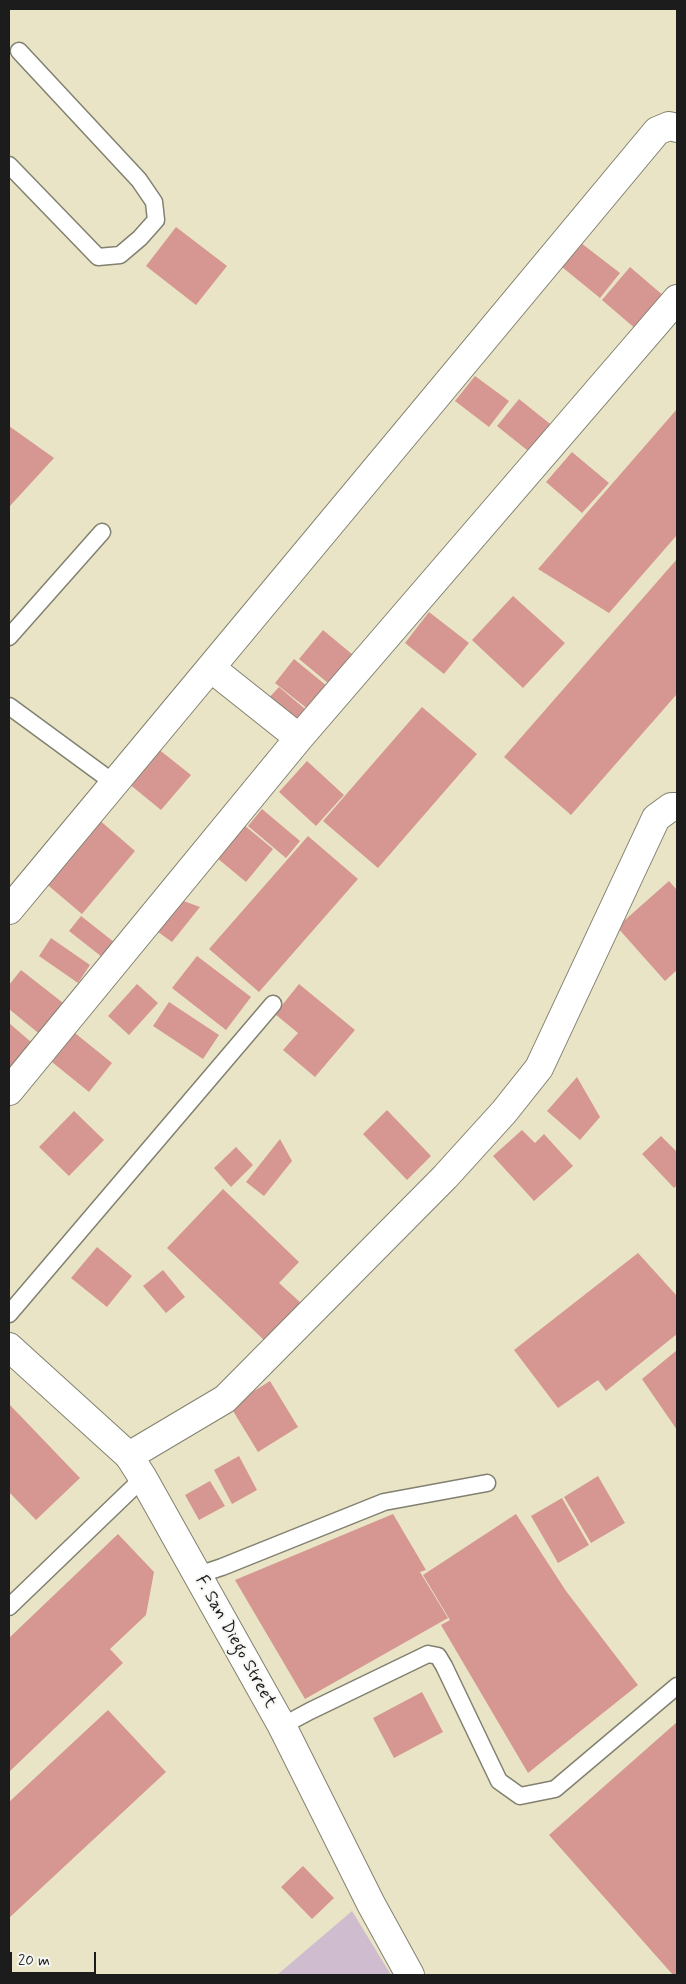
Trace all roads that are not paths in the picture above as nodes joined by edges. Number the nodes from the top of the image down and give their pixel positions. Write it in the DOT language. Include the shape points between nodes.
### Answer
graph roads {
  1 [pos="19,51"];
  2 [pos="677,128"];
  3 [pos="9,165"];
  4 [pos="677,299"];
  5 [pos="102,532"];
  6 [pos="9,637"];
  7 [pos="211,668"];
  8 [pos="9,706"];
  9 [pos="299,738"];
  10 [pos="114,783"];
  11 [pos="677,807"];
  12 [pos="9,910"];
  13 [pos="273,1004"];
  14 [pos="9,1091"];
  15 [pos="9,1314"];
  16 [pos="9,1347"];
  17 [pos="136,1467"];
  18 [pos="487,1483"];
  19 [pos="198,1575"];
  20 [pos="9,1607"];
  21 [pos="677,1686"];
  22 [pos="282,1726"];
  23 [pos="410,1975"];
  1 -- 3 [label="lane" via="139,180 154,202 156,220 120,255 98,257"];
  2 -- 7 [label="street" via="669,126 657,131"];
  4 -- 9 [label="street"];
  5 -- 6 [label="lane"];
  7 -- 9 [label="street"];
  7 -- 10 [label="street"];
  8 -- 10 [label="lane"];
  9 -- 14 [label="street"];
  10 -- 12 [label="street"];
  11 -- 17 [label="street" via="671,806 656,818 539,1068 504,1112 445,1177 225,1399"];
  13 -- 15 [label="lane"];
  16 -- 17 [label="street, F. San Diego Street"];
  17 -- 19 [label="street, F. San Diego Street"];
  17 -- 20 [label="lane"];
  18 -- 19 [label="lane" via="384,1502"];
  19 -- 22 [label="street, F. San Diego Street"];
  21 -- 22 [label="lane" via="555,1789 520,1796 499,1781 438,1656 428,1654"];
  22 -- 23 [label="street, F. San Diego Street"];
}
